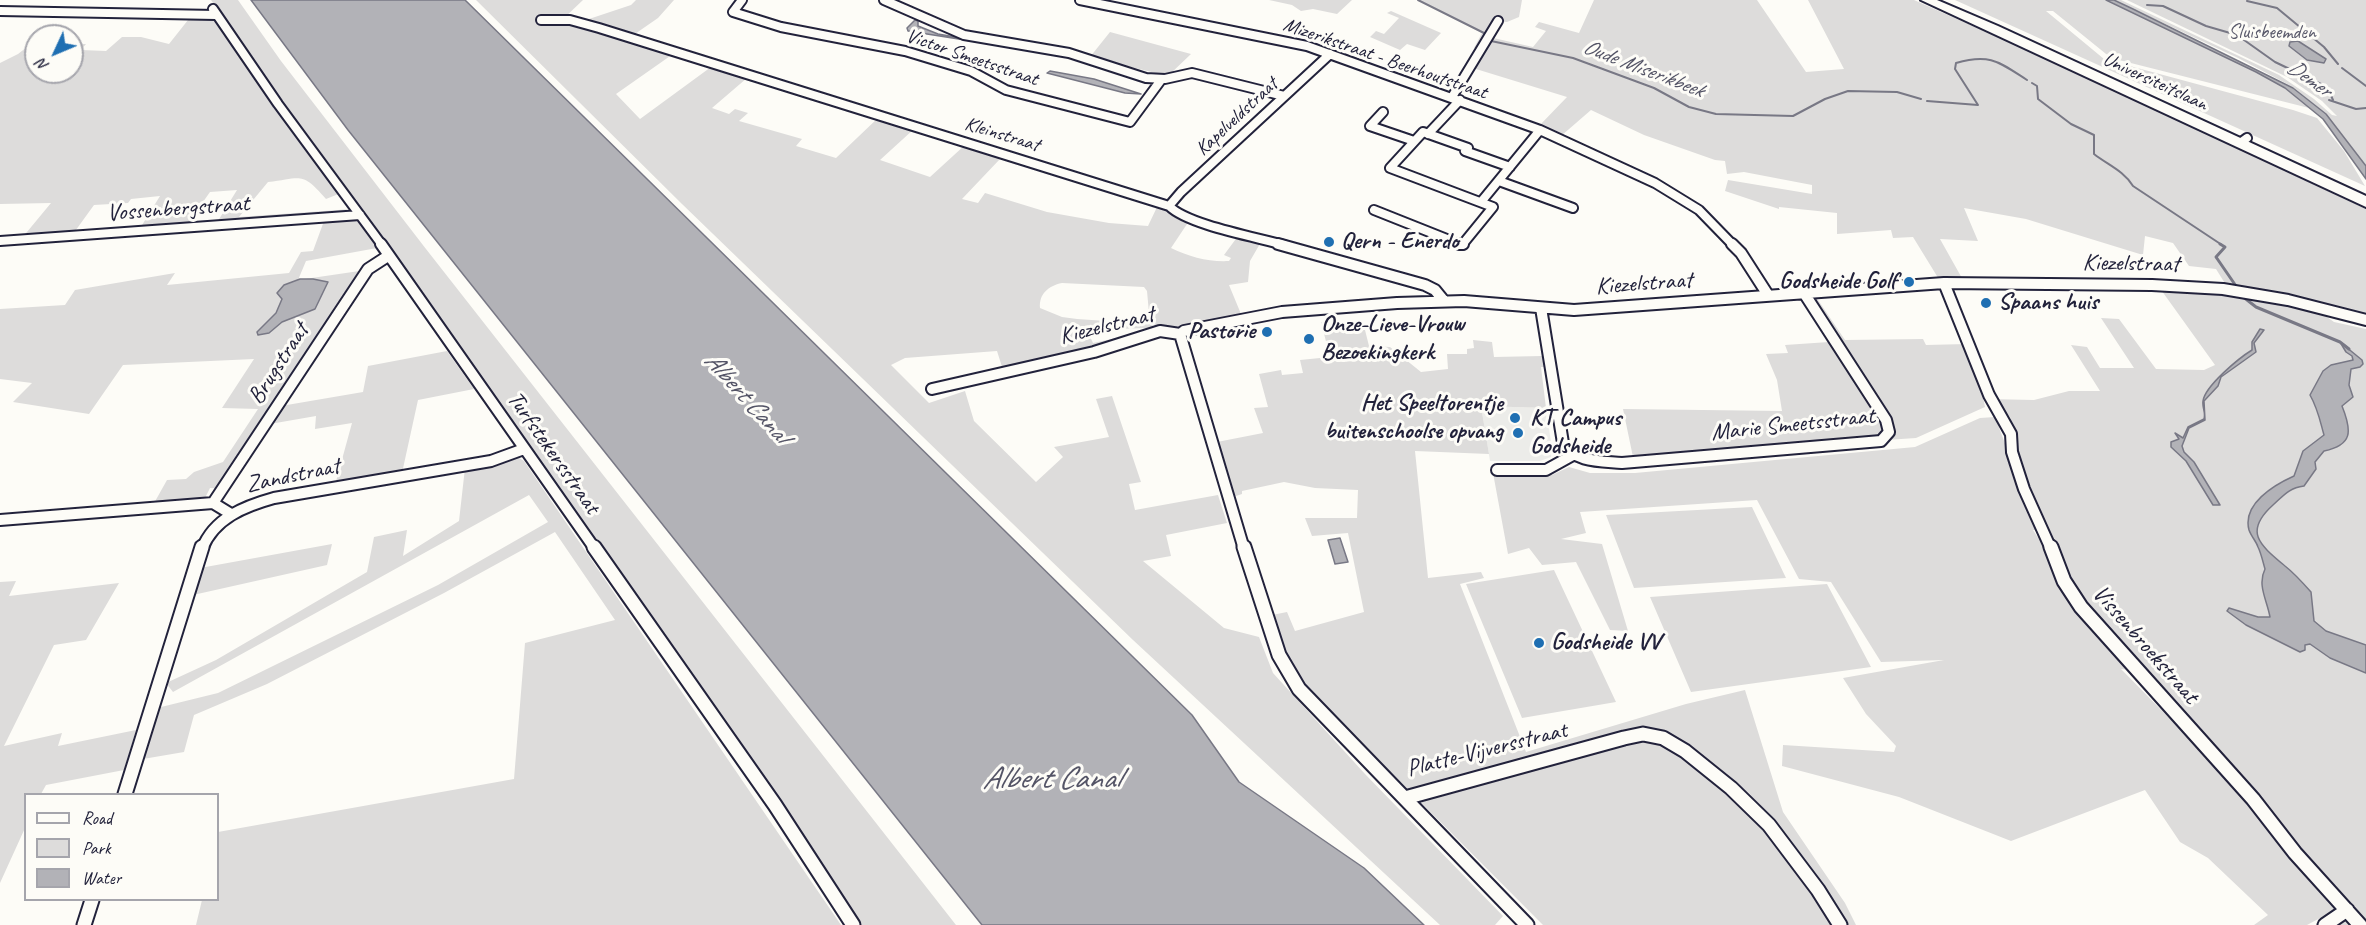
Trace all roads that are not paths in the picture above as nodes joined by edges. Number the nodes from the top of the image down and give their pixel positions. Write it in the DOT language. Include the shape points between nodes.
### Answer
graph roads {
  1 [pos="742,0"];
  2 [pos="884,0"];
  3 [pos="1080,0"];
  4 [pos="1927,0"];
  5 [pos="1945,0"];
  6 [pos="0,10"];
  7 [pos="541,20"];
  8 [pos="1498,21"];
  9 [pos="1330,54"];
  10 [pos="1161,80"];
  11 [pos="1284,96"];
  12 [pos="1456,99"];
  13 [pos="1383,112"];
  14 [pos="1370,126"];
  15 [pos="1540,130"];
  16 [pos="1362,133"];
  17 [pos="1428,134"];
  18 [pos="2244,140"];
  19 [pos="1414,141"];
  20 [pos="1510,167"];
  21 [pos="1499,181"];
  22 [pos="2366,193"];
  23 [pos="1481,202"];
  24 [pos="2366,202"];
  25 [pos="1169,206"];
  26 [pos="1573,208"];
  27 [pos="1374,210"];
  28 [pos="360,215"];
  29 [pos="0,241"];
  30 [pos="388,256"];
  31 [pos="1944,283"];
  32 [pos="1804,293"];
  33 [pos="1768,295"];
  34 [pos="1444,301"];
  35 [pos="1541,308"];
  36 [pos="2366,320"];
  37 [pos="1180,334"];
  38 [pos="932,389"];
  39 [pos="524,449"];
  40 [pos="1573,455"];
  41 [pos="1497,470"];
  42 [pos="213,503"];
  43 [pos="231,514"];
  44 [pos="0,520"];
  45 [pos="126,793"];
  46 [pos="1405,798"];
  47 [pos="92,901"];
  48 [pos="2348,910"];
  49 [pos="84,925"];
  50 [pos="853,925"];
  51 [pos="1527,925"];
  52 [pos="1840,925"];
  53 [pos="2325,925"];
  54 [pos="2360,925"];
  1 -- 10 [label="street, Victor Smeetsstraat" via="733,12 781,27 905,51 971,70 1005,90 1130,122"];
  2 -- 10 [label="street, Victor Smeetsstraat" via="964,35 1069,53"];
  3 -- 9 [label="street, Mizerikstraat - Beerhoutstraat" via="1282,39"];
  4 -- 18 [label="highway, Universiteitslaan"];
  5 -- 18 [label="highway, Universiteitslaan"];
  6 -- 28 [label="street, Turfstekersstraat" via="215,12"];
  7 -- 25 [label="street, Kleinstraat" via="570,20 599,28"];
  8 -- 12 [label="street"];
  9 -- 11 [label="street, Kapelveldstraat"];
  9 -- 12 [label="street, Mizerikstraat - Beerhoutstraat"];
  10 -- 11 [label="street, Victor Smeetsstraat" via="1192,73"];
  11 -- 25 [label="street, Kapelveldstraat"];
  12 -- 15 [label="street, Mizerikstraat - Beerhoutstraat"];
  12 -- 17 [label="street"];
  13 -- 14 [label="street"];
  14 -- 16 [label="street"];
  14 -- 19 [label="street"];
  15 -- 20 [label="street"];
  15 -- 33 [label="street, Mizerikstraat - Beerhoutstraat" via="1655,183 1699,210 1741,253"];
  17 -- 19 [label="street" via="1423,132"];
  17 -- 20 [label="street"];
  18 -- 22 [label="highway, Universiteitslaan"];
  18 -- 24 [label="highway, Universiteitslaan"];
  19 -- 23 [label="street" via="1390,168"];
  20 -- 21 [label="street"];
  21 -- 23 [label="street"];
  21 -- 26 [label="street"];
  23 -- 27 [label="street" via="1493,207 1462,244"];
  25 -- 34 [label="street, Kleinstraat" via="1191,219 1425,285"];
  28 -- 29 [label="street, Vossenbergstraat"];
  28 -- 30 [label="street, Turfstekersstraat"];
  30 -- 39 [label="street, Turfstekersstraat"];
  30 -- 42 [label="street, Brugstraat" via="368,269"];
  31 -- 32 [label="street, Kiezelstraat"];
  31 -- 36 [label="street, Kiezelstraat" via="2223,289 2288,300"];
  31 -- 48 [label="street, Vissenbroekstraat" via="1989,395 2011,434 2012,452 2024,489 2064,581 2100,632 2253,799 2295,853"];
  32 -- 33 [label="street, Kiezelstraat"];
  32 -- 40 [label="street, Marie Smeetsstraat" via="1886,420 1887,437 1881,441 1644,462 1599,462"];
  33 -- 35 [label="street, Kiezelstraat" via="1612,308"];
  34 -- 35 [label="street, Kiezelstraat"];
  34 -- 37 [label="street, Kiezelstraat" via="1282,312"];
  35 -- 40 [label="street" via="1563,443"];
  37 -- 38 [label="street, Kiezelstraat" via="1160,331 1094,352"];
  37 -- 46 [label="street, Platte-Vijversstraat" via="1265,617 1280,655 1299,688"];
  39 -- 43 [label="street, Zandstraat" via="492,461 274,498"];
  39 -- 50 [label="street, Turfstekersstraat" via="775,805"];
  40 -- 41 [label="street" via="1546,471"];
  42 -- 43 [label="street, Zandstraat"];
  42 -- 44 [label="street"];
  43 -- 45 [label="street" via="205,540 197,560"];
  46 -- 51 [label="street"];
  46 -- 52 [label="street, Platte-Vijversstraat" via="1624,738 1653,735 1685,751 1769,825"];
  47 -- 49 [label="street"];
  48 -- 53 [label="street"];
  48 -- 54 [label="street, Vissenbroekstraat"];
}
